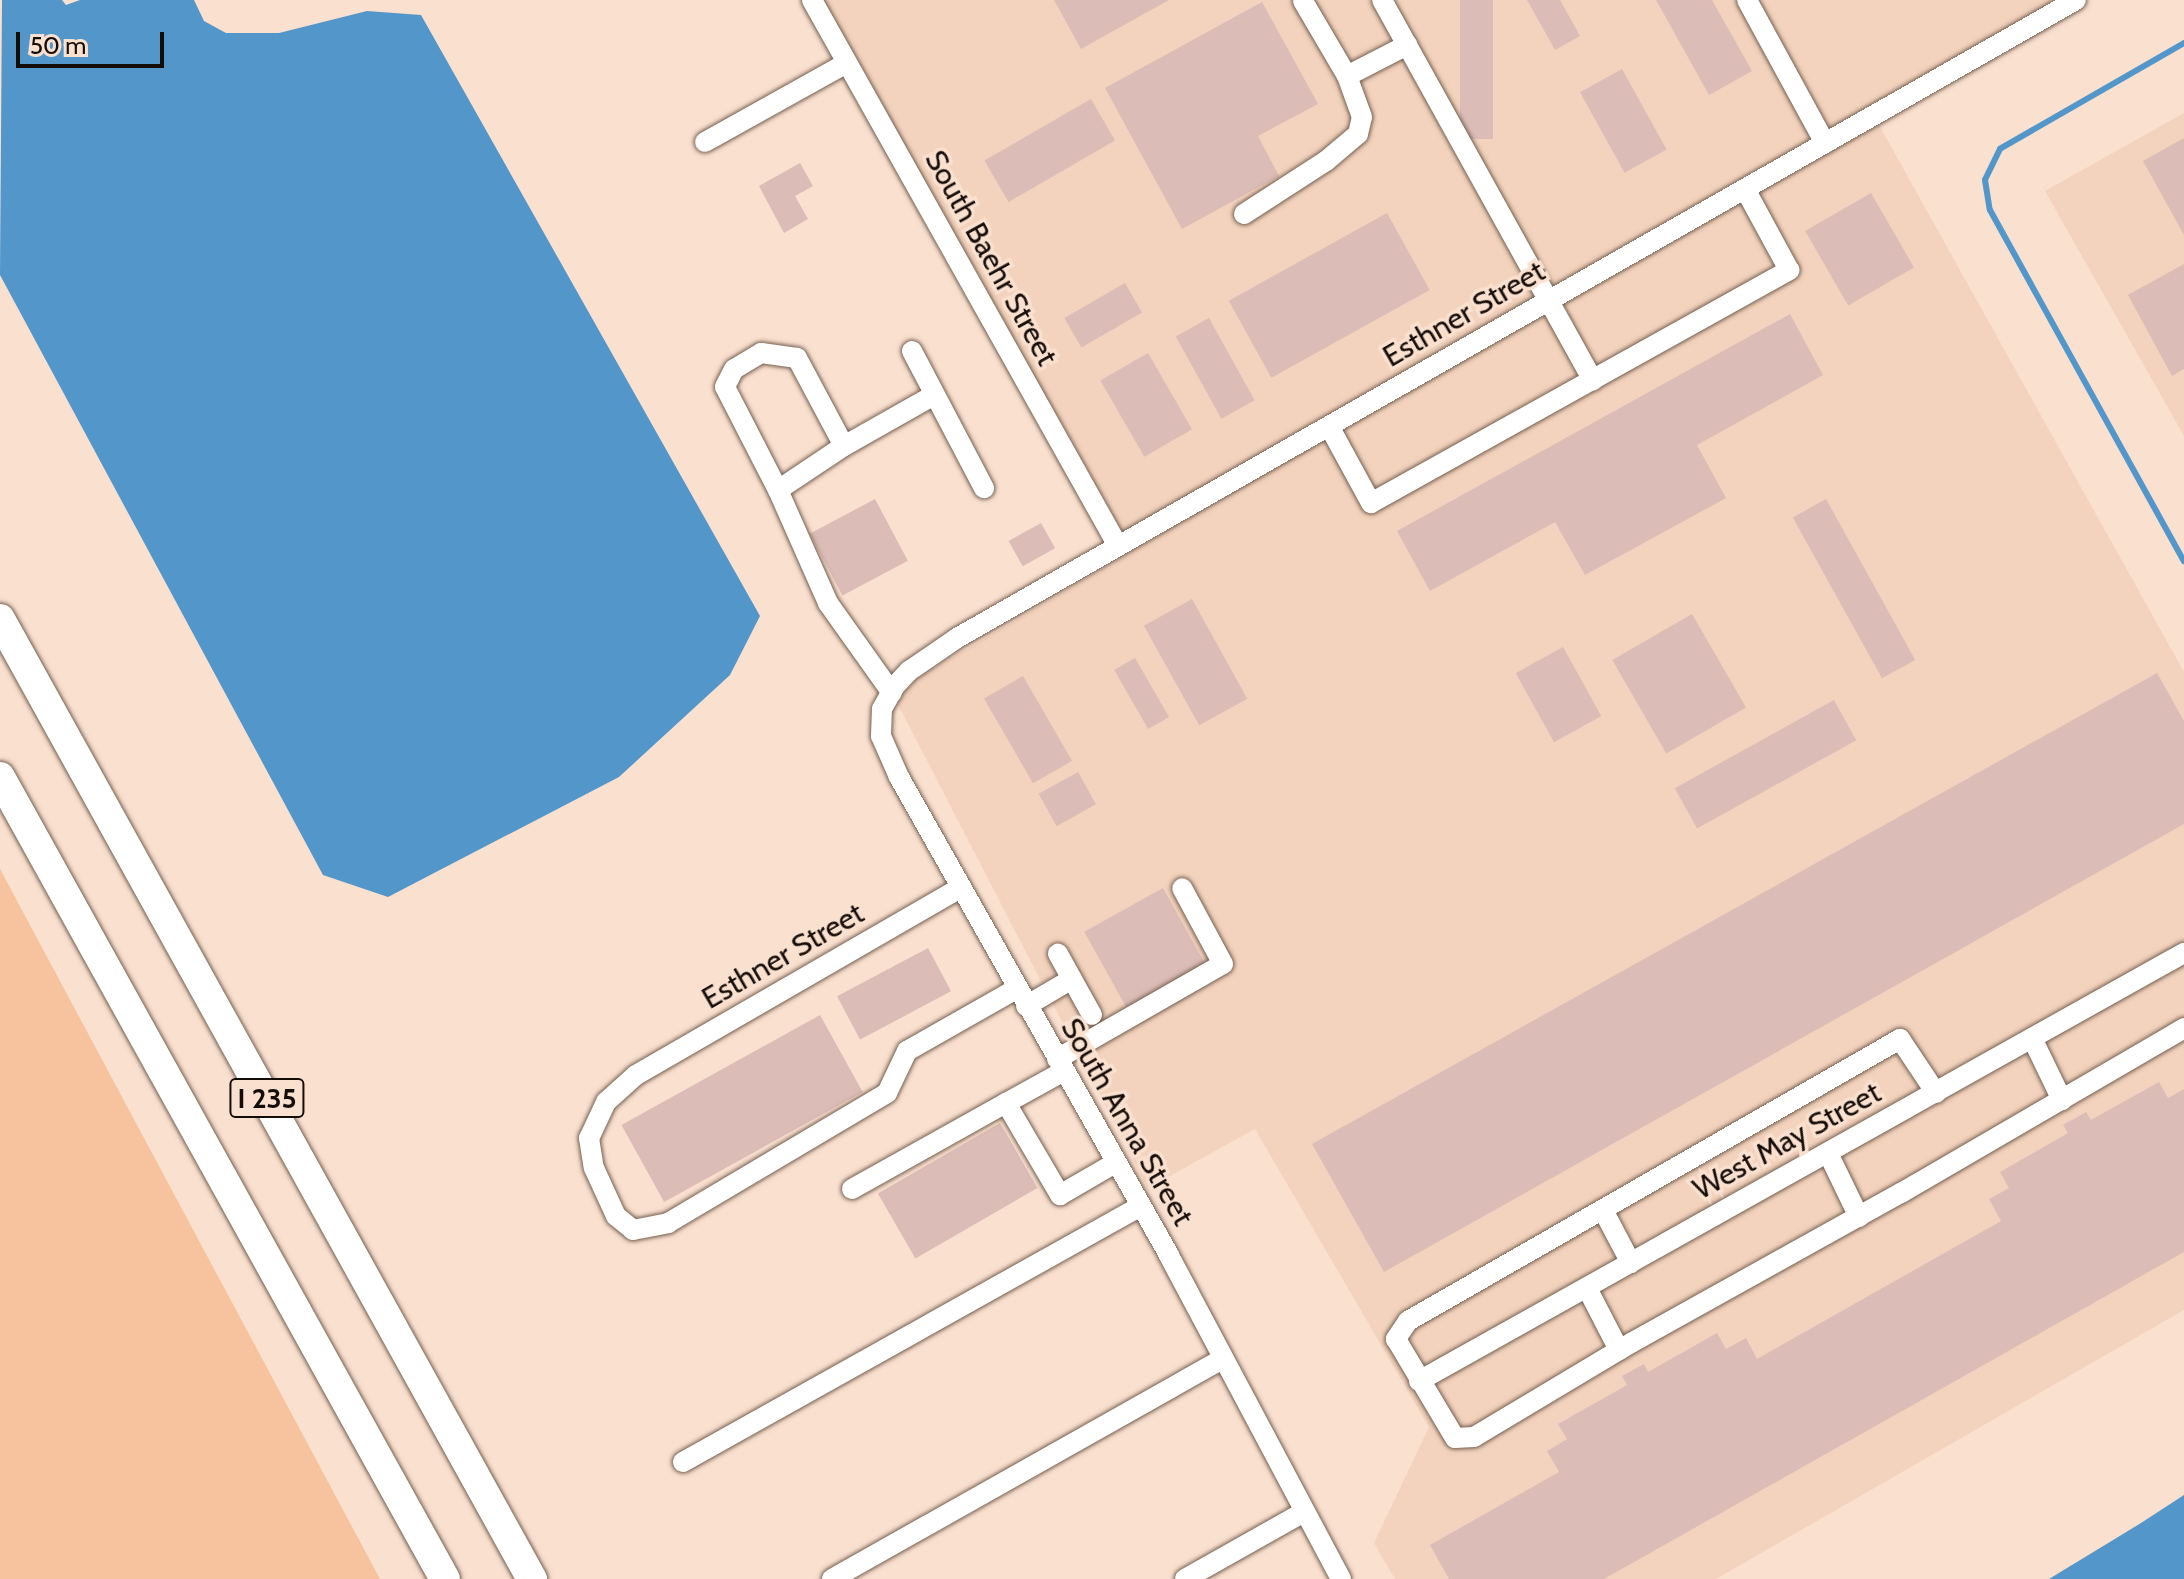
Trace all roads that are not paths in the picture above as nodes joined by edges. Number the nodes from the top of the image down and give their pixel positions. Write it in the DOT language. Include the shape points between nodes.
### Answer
graph roads {
  1 [pos="812,0"];
  2 [pos="1382,0"];
  3 [pos="1747,0"];
  4 [pos="2076,0"];
  5 [pos="1303,1"];
  6 [pos="1407,45"];
  7 [pos="847,63"];
  8 [pos="1347,76"];
  9 [pos="705,142"];
  10 [pos="1825,143"];
  11 [pos="1745,189"];
  12 [pos="1244,214"];
  13 [pos="1548,301"];
  14 [pos="912,351"];
  15 [pos="1593,380"];
  16 [pos="934,395"];
  17 [pos="1329,426"];
  18 [pos="844,446"];
  19 [pos="984,488"];
  20 [pos="778,490"];
  21 [pos="1118,546"];
  22 [pos="0,619"];
  23 [pos="892,693"];
  24 [pos="0,777"];
  25 [pos="960,888"];
  26 [pos="1182,888"];
  27 [pos="2184,953"];
  28 [pos="1058,954"];
  29 [pos="1072,979"];
  30 [pos="1021,997"];
  31 [pos="1092,1015"];
  32 [pos="2184,1028"];
  33 [pos="2032,1038"];
  34 [pos="1060,1065"];
  35 [pos="1936,1093"];
  36 [pos="2062,1100"];
  37 [pos="1006,1103"];
  38 [pos="1828,1153"];
  39 [pos="1115,1163"];
  40 [pos="852,1189"];
  41 [pos="1139,1207"];
  42 [pos="1603,1210"];
  43 [pos="1859,1217"];
  44 [pos="1631,1263"];
  45 [pos="1587,1288"];
  46 [pos="1619,1350"];
  47 [pos="1222,1359"];
  48 [pos="1419,1381"];
  49 [pos="683,1462"];
  50 [pos="1304,1512"];
  51 [pos="1213,1572"];
  52 [pos="445,1579"];
  53 [pos="532,1579"];
  54 [pos="832,1579"];
  55 [pos="1185,1579"];
  56 [pos="1341,1579"];
  1 -- 7 [label="street, South Baehr Street"];
  2 -- 6 [label="street"];
  3 -- 10 [label="street"];
  4 -- 10 [label="street, Esthner Street"];
  5 -- 8 [label="street"];
  6 -- 8 [label="street"];
  6 -- 13 [label="street"];
  7 -- 9 [label="street"];
  7 -- 21 [label="street, South Baehr Street"];
  8 -- 12 [label="street" via="1362,117 1358,134"];
  10 -- 11 [label="street, Esthner Street"];
  11 -- 13 [label="street, Esthner Street"];
  11 -- 15 [label="street" via="1789,270"];
  13 -- 15 [label="street"];
  13 -- 17 [label="street, Esthner Street"];
  14 -- 16 [label="street"];
  15 -- 17 [label="street" via="1371,503"];
  16 -- 18 [label="street"];
  16 -- 19 [label="street"];
  17 -- 21 [label="street, Esthner Street"];
  18 -- 20 [label="street"];
  18 -- 20 [label="street" via="797,358 761,353 734,369 725,387"];
  20 -- 23 [label="street" via="828,603"];
  21 -- 23 [label="street, Esthner Street" via="957,638 909,671"];
  22 -- 53 [label="highway, I 235"];
  23 -- 25 [label="street, South Anna Street" via="882,709 881,736"];
  24 -- 52 [label="highway, I 235"];
  25 -- 30 [label="street, South Anna Street"];
  25 -- 30 [label="street, Esthner Street" via="636,1075 606,1102 589,1138 594,1168 616,1216 633,1230 668,1223 887,1093 907,1051"];
  26 -- 34 [label="street" via="1223,964"];
  27 -- 33 [label="street, West May Street"];
  28 -- 29 [label="street"];
  29 -- 30 [label="street"];
  29 -- 31 [label="street"];
  30 -- 34 [label="street, South Anna Street"];
  32 -- 36 [label="street"];
  33 -- 35 [label="street, West May Street"];
  33 -- 36 [label="street"];
  34 -- 37 [label="street"];
  34 -- 39 [label="street, South Anna Street"];
  35 -- 38 [label="street, West May Street"];
  35 -- 42 [label="street" via="1900,1039"];
  36 -- 43 [label="street"];
  37 -- 39 [label="street" via="1060,1195"];
  37 -- 40 [label="street"];
  38 -- 43 [label="street"];
  38 -- 44 [label="street, West May Street"];
  39 -- 41 [label="street, South Anna Street"];
  41 -- 47 [label="street, South Anna Street"];
  41 -- 49 [label="street"];
  42 -- 44 [label="street"];
  42 -- 48 [label="street" via="1408,1321 1396,1339"];
  43 -- 46 [label="street"];
  44 -- 45 [label="street, West May Street"];
  45 -- 46 [label="street"];
  45 -- 48 [label="street, West May Street"];
  46 -- 48 [label="street" via="1474,1437 1455,1438"];
  47 -- 50 [label="street, South Anna Street"];
  47 -- 54 [label="street"];
  50 -- 51 [label="street"];
  50 -- 56 [label="street, South Anna Street"];
  51 -- 55 [label="street"];
}
